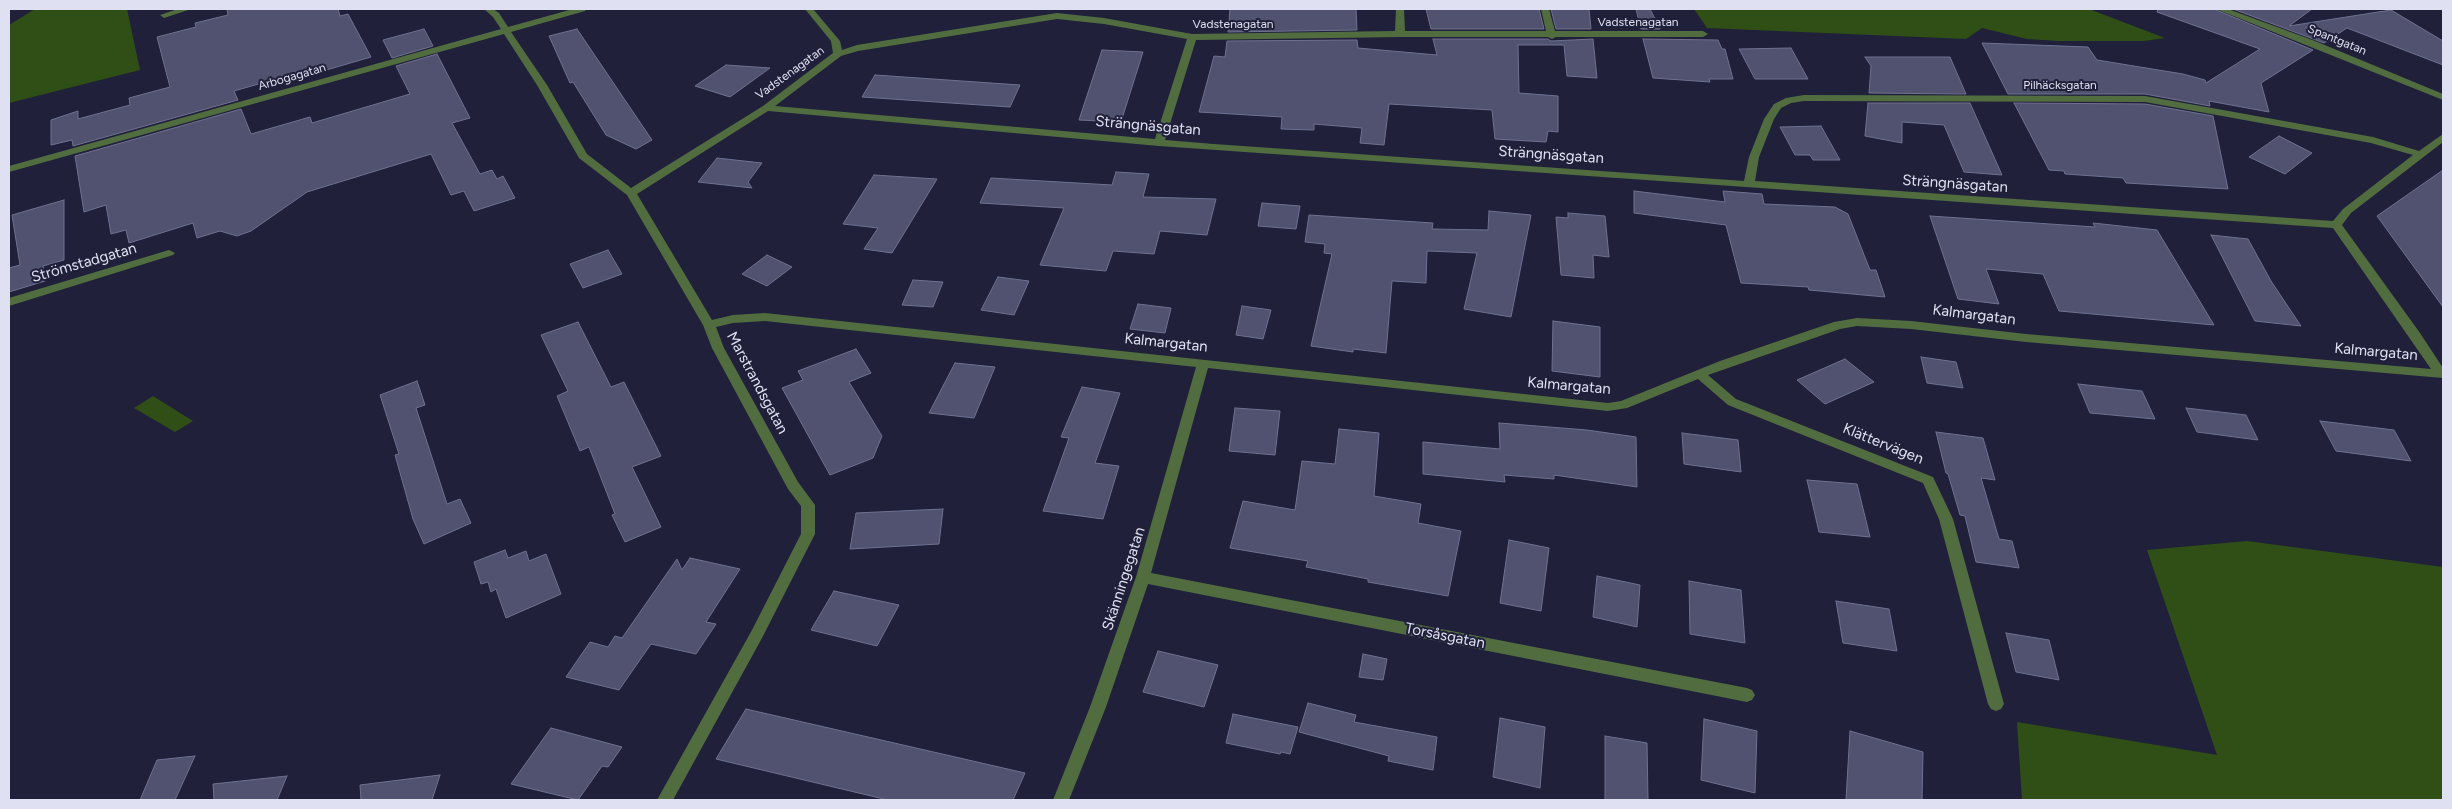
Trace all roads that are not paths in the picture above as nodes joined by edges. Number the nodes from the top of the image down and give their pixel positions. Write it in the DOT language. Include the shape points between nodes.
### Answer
graph roads {
  1 [pos="187,9"];
  2 [pos="488,9"];
  3 [pos="582,9"];
  4 [pos="808,9"];
  5 [pos="1400,9"];
  6 [pos="1545,9"];
  7 [pos="2220,9"];
  8 [pos="164,15"];
  9 [pos="505,30"];
  10 [pos="1400,34"];
  11 [pos="1703,34"];
  12 [pos="1552,36"];
  13 [pos="1192,37"];
  14 [pos="838,54"];
  15 [pos="2443,97"];
  16 [pos="766,108"];
  17 [pos="2443,137"];
  18 [pos="1159,142"];
  19 [pos="2422,155"];
  20 [pos="9,169"];
  21 [pos="1750,184"];
  22 [pos="631,193"];
  23 [pos="2336,225"];
  24 [pos="169,254"];
  25 [pos="9,302"];
  26 [pos="710,326"];
  27 [pos="1204,363"];
  28 [pos="2442,373"];
  29 [pos="1699,374"];
  30 [pos="1143,577"];
  31 [pos="1747,695"];
  32 [pos="1996,704"];
  33 [pos="665,800"];
  34 [pos="1061,800"];
  1 -- 8 [label="street"];
  2 -- 9 [label="street, Marstrandsgatan"];
  3 -- 9 [label="street, Arbogagatan"];
  4 -- 14 [label="street" via="836,41"];
  5 -- 10 [label="street"];
  6 -- 12 [label="street"];
  7 -- 15 [label="street, Spantgatan"];
  9 -- 20 [label="street, Arbogagatan"];
  9 -- 22 [label="street, Marstrandsgatan" via="583,156"];
  10 -- 12 [label="street, Vadstenagatan"];
  10 -- 13 [label="street, Vadstenagatan"];
  11 -- 12 [label="street, Vadstenagatan"];
  13 -- 14 [label="street, Vadstenagatan" via="1056,16 857,48"];
  13 -- 18 [label="street"];
  14 -- 16 [label="street, Vadstenagatan"];
  16 -- 18 [label="street, Strängnäsgatan"];
  16 -- 22 [label="street, Vadstenagatan"];
  17 -- 19 [label="street"];
  18 -- 21 [label="street, Strängnäsgatan"];
  19 -- 21 [label="street, Pilhäcksgatan" via="2373,140 2145,99 1804,98 1777,106 1754,157"];
  19 -- 23 [label="street" via="2347,211"];
  21 -- 23 [label="street, Strängnäsgatan"];
  22 -- 26 [label="street, Marstrandsgatan"];
  23 -- 28 [label="street"];
  24 -- 25 [label="street, Strömstadgatan"];
  26 -- 27 [label="street, Kalmargatan" via="733,319 765,317"];
  26 -- 33 [label="street, Marstrandsgatan" via="718,348 793,485 808,505 808,534"];
  27 -- 29 [label="street, Kalmargatan" via="1608,407 1624,405"];
  27 -- 30 [label="street, Skänningegatan"];
  28 -- 29 [label="street, Kalmargatan" via="1857,322 1838,325"];
  29 -- 32 [label="street, Klättervägen" via="1732,402 1928,480 1946,520"];
  30 -- 31 [label="street, Torsåsgatan"];
  30 -- 34 [label="street, Skänningegatan"];
}
